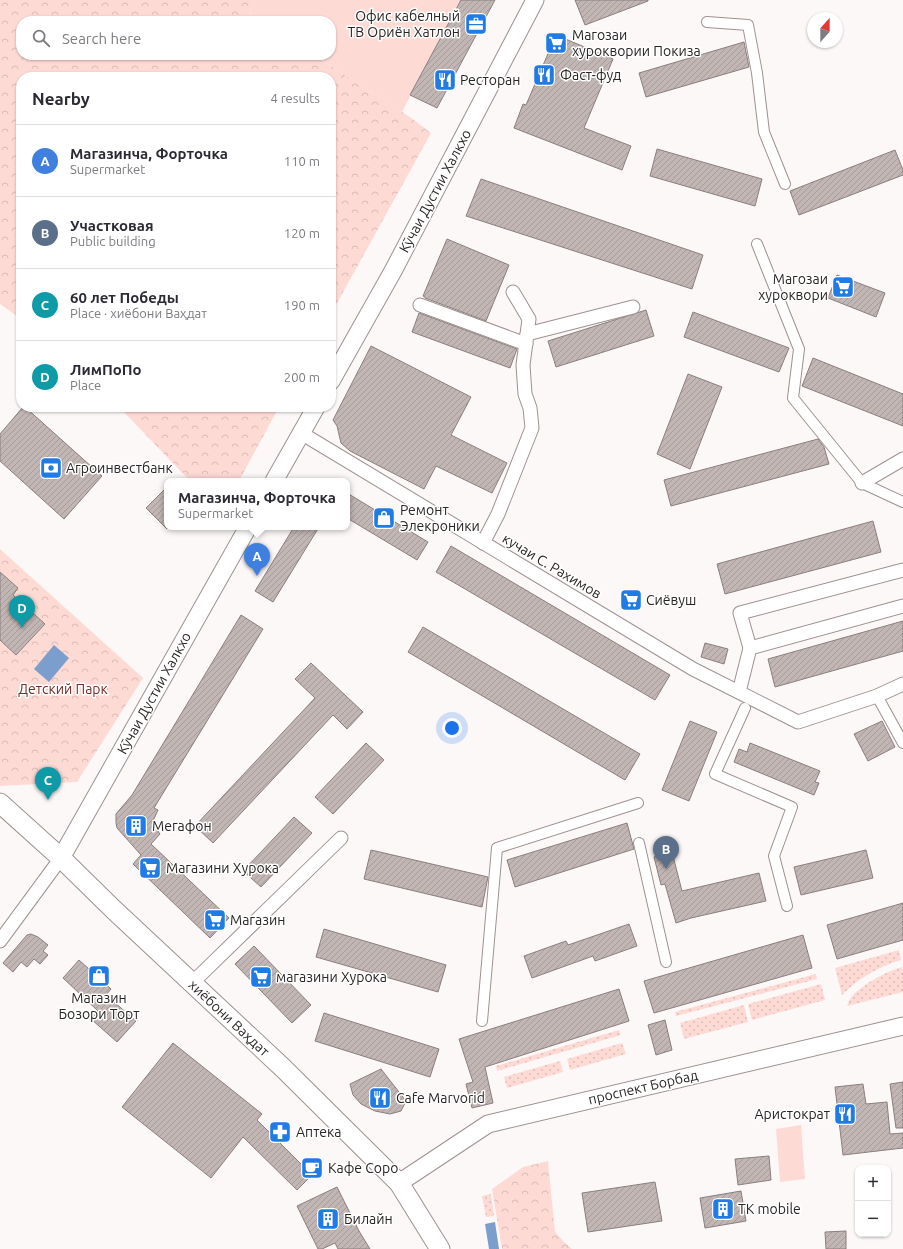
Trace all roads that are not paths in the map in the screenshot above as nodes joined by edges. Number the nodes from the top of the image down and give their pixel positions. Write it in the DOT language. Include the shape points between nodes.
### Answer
graph roads {
  1 [pos="535,0"];
  2 [pos="706,22"];
  3 [pos="785,184"];
  4 [pos="757,244"];
  5 [pos="513,292"];
  6 [pos="420,305"];
  7 [pos="633,307"];
  8 [pos="526,339"];
  9 [pos="336,372"];
  10 [pos="313,412"];
  11 [pos="301,433"];
  12 [pos="903,459"];
  13 [pos="276,478"];
  14 [pos="862,483"];
  15 [pos="903,502"];
  16 [pos="246,530"];
  17 [pos="483,543"];
  18 [pos="903,570"];
  19 [pos="903,606"];
  20 [pos="750,648"];
  21 [pos="903,684"];
  22 [pos="739,692"];
  23 [pos="877,696"];
  24 [pos="745,708"];
  25 [pos="903,743"];
  26 [pos="0,803"];
  27 [pos="638,803"];
  28 [pos="341,838"];
  29 [pos="639,842"];
  30 [pos="61,858"];
  31 [pos="787,906"];
  32 [pos="0,941"];
  33 [pos="666,962"];
  34 [pos="192,983"];
  35 [pos="482,1021"];
  36 [pos="903,1026"];
  37 [pos="399,1183"];
  38 [pos="440,1249"];
  1 -- 9 [label="street, Кӯчаи Дустии Халкхо" via="393,270"];
  2 -- 3 [label="street" via="748,25 764,132"];
  4 -- 14 [label="street" via="798,349 793,398"];
  5 -- 8 [label="street" via="529,319"];
  6 -- 8 [label="street"];
  7 -- 8 [label="street"];
  8 -- 17 [label="street" via="523,365 525,394 530,408 532,428 498,514"];
  10 -- 11 [label="street"];
  11 -- 13 [label="street"];
  11 -- 17 [label="street, кучаи С. Рахимов"];
  12 -- 14 [label="street"];
  14 -- 15 [label="street"];
  16 -- 30 [label="street, Кӯчаи Дустии Халкхо"];
  17 -- 22 [label="street, кучаи С. Рахимов" via="693,669"];
  18 -- 20 [label="street" via="740,613"];
  19 -- 20 [label="street"];
  20 -- 22 [label="street"];
  21 -- 23 [label="street, кучаи С. Рахимов"];
  22 -- 23 [label="street, кучаи С. Рахимов" via="798,722"];
  23 -- 25 [label="street"];
  24 -- 31 [label="street" via="715,774 792,807 774,856"];
  26 -- 30 [label="main road, хиёбони Ваҳдат"];
  27 -- 35 [label="street" via="496,848"];
  28 -- 34 [label="street"];
  29 -- 33 [label="street"];
  30 -- 32 [label="street"];
  30 -- 34 [label="main road, хиёбони Ваҳдат"];
  34 -- 37 [label="main road, хиёбони Ваҳдат" via="283,1068"];
  36 -- 37 [label="street, проспект Борбад" via="488,1124"];
  37 -- 38 [label="main road, хиёбони Ваҳдат"];
}
